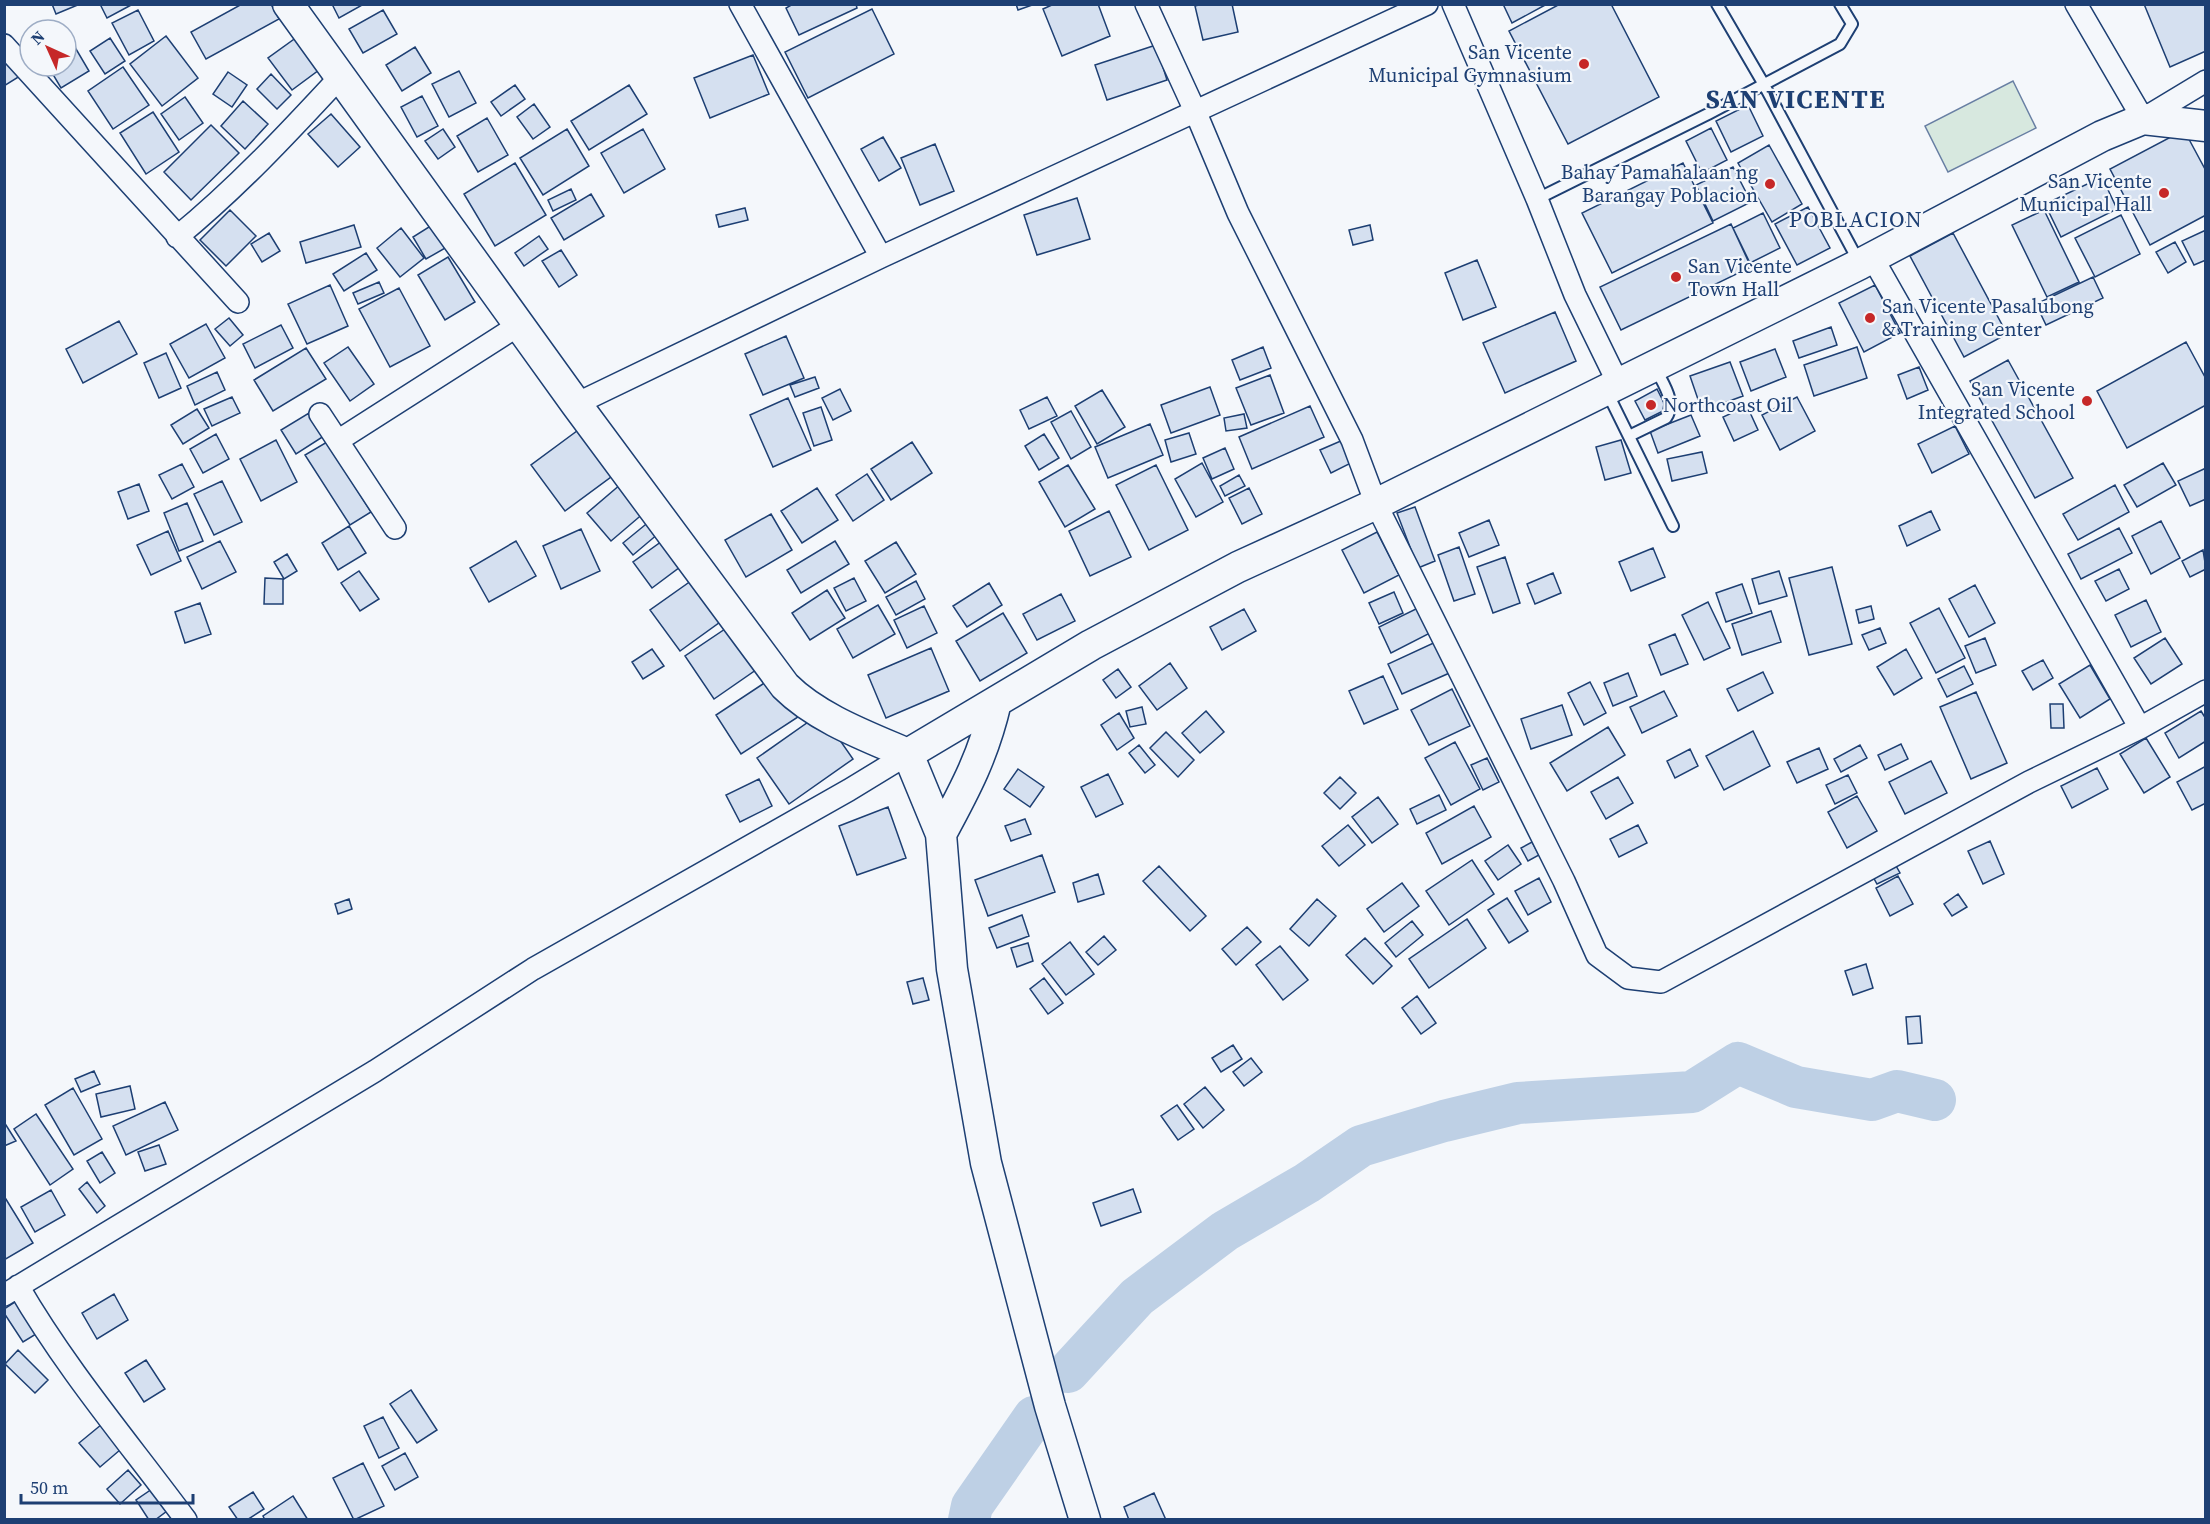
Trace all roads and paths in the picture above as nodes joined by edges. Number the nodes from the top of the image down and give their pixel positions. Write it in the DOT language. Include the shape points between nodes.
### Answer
graph roads {
  1 [pos="288,4"];
  2 [pos="740,4"];
  3 [pos="1146,4"];
  4 [pos="1427,4"];
  5 [pos="1453,4"];
  6 [pos="1717,4"];
  7 [pos="1840,4"];
  8 [pos="2076,4"];
  9 [pos="4,45"];
  10 [pos="340,77"];
  11 [pos="2205,81"];
  12 [pos="1763,83"];
  13 [pos="1197,113"];
  14 [pos="2144,119"];
  15 [pos="2205,126"];
  16 [pos="1537,199"];
  17 [pos="177,237"];
  18 [pos="881,257"];
  19 [pos="1866,261"];
  20 [pos="238,302"];
  21 [pos="519,325"];
  22 [pos="1654,365"];
  23 [pos="1612,386"];
  24 [pos="576,404"];
  25 [pos="320,414"];
  26 [pos="1629,436"];
  27 [pos="339,440"];
  28 [pos="1376,504"];
  29 [pos="1673,526"];
  30 [pos="395,528"];
  31 [pos="2205,691"];
  32 [pos="996,702"];
  33 [pos="2140,728"];
  34 [pos="908,754"];
  35 [pos="941,834"];
  36 [pos="11,1290"];
  37 [pos="186,1520"];
  38 [pos="1084,1520"];
  1 -- 10 [label="main road"];
  2 -- 18 [label="street"];
  3 -- 13 [label="street"];
  4 -- 13 [label="street"];
  5 -- 16 [label="street"];
  6 -- 12 [label="lane"];
  7 -- 12 [label="lane" via="1851,24 1840,44"];
  8 -- 14 [label="street"];
  9 -- 17 [label="street"];
  10 -- 17 [label="street" via="271,152 218,204"];
  10 -- 21 [label="main road"];
  11 -- 14 [label="street"];
  12 -- 16 [label="lane"];
  12 -- 19 [label="lane"];
  13 -- 18 [label="street"];
  13 -- 28 [label="street" via="1238,213 1352,440"];
  14 -- 15 [label="main road"];
  14 -- 19 [label="main road" via="2102,136"];
  16 -- 23 [label="street"];
  17 -- 20 [label="street"];
  18 -- 24 [label="street"];
  19 -- 22 [label="main road"];
  19 -- 33 [label="street"];
  21 -- 24 [label="main road"];
  21 -- 27 [label="street"];
  22 -- 23 [label="main road"];
  22 -- 26 [label="lane" via="1671,402 1670,412 1666,418"];
  23 -- 26 [label="lane"];
  23 -- 28 [label="main road"];
  24 -- 34 [label="main road" via="784,686 851,729"];
  25 -- 27 [label="street"];
  26 -- 29 [label="lane"];
  27 -- 30 [label="street"];
  28 -- 32 [label="main road" via="1238,567 1091,645"];
  28 -- 33 [label="street" via="1597,955 1628,978 1661,982 2029,782"];
  31 -- 33 [label="street"];
  32 -- 34 [label="main road"];
  32 -- 35 [label="main road" via="976,769"];
  34 -- 35 [label="main road"];
  34 -- 36 [label="street" via="533,969 375,1071"];
  35 -- 38 [label="main road" via="952,969 986,1163"];
  36 -- 37 [label="street"];
}
